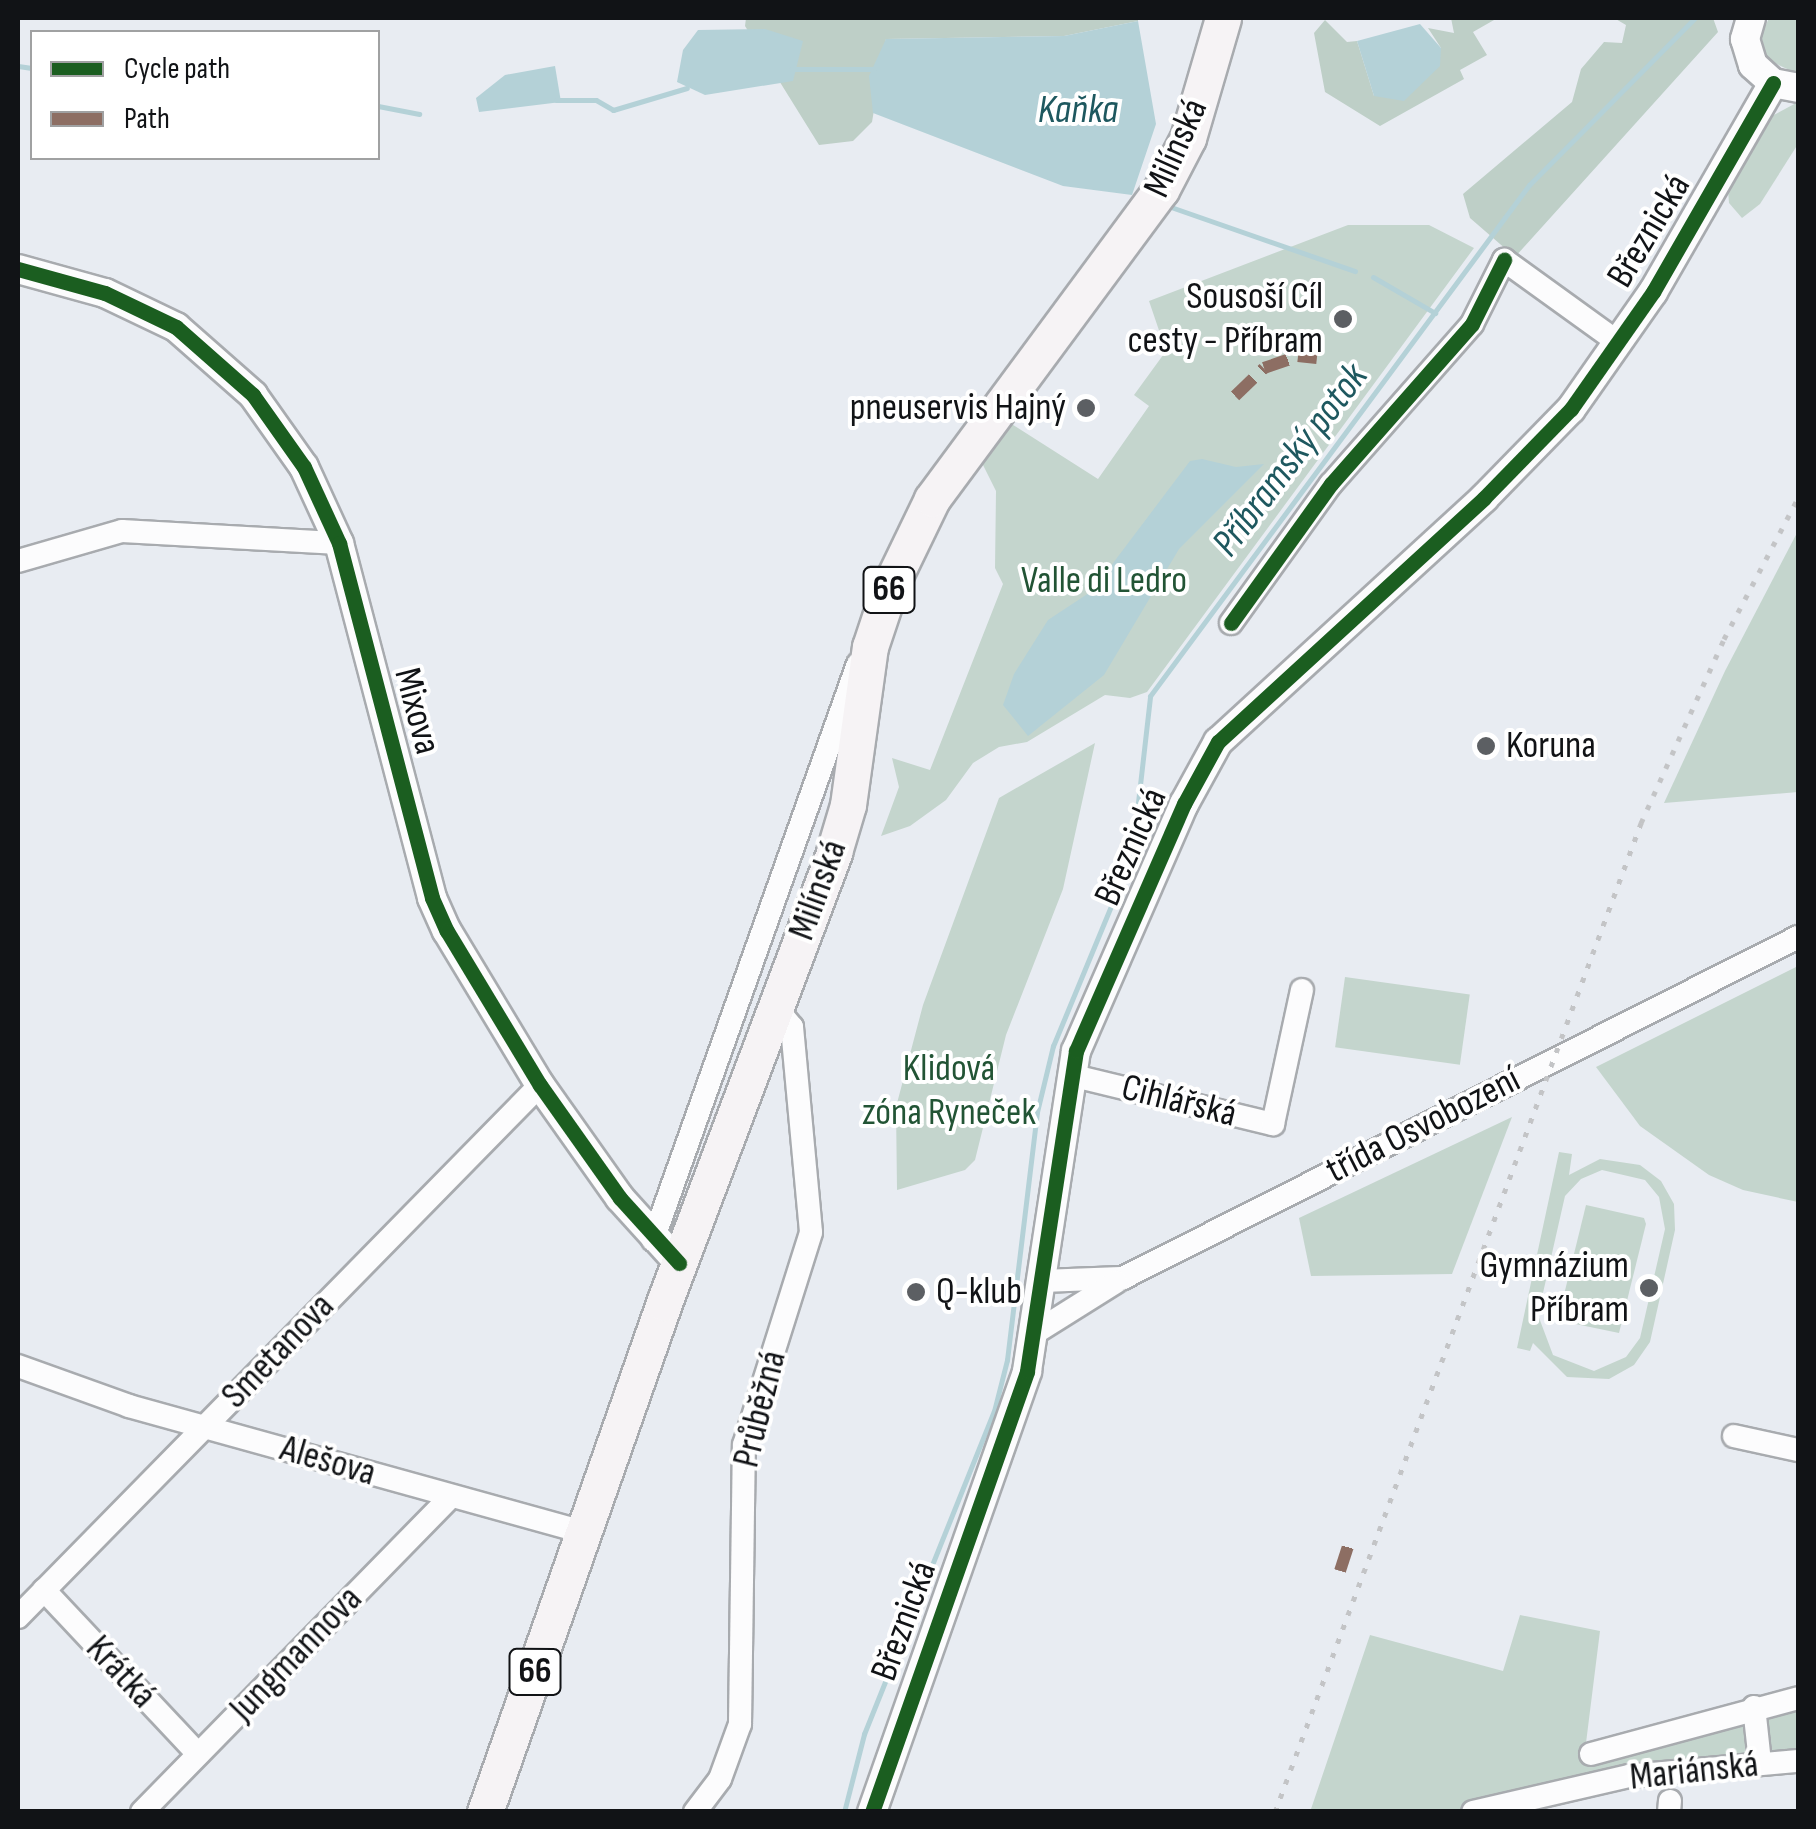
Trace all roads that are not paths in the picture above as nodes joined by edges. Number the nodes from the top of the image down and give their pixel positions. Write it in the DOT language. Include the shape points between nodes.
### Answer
graph roads {
  1 [pos="1223,18"];
  2 [pos="1751,18"];
  3 [pos="1786,86"];
  4 [pos="18,269"];
  5 [pos="1619,343"];
  6 [pos="339,543"];
  7 [pos="18,562"];
  8 [pos="1232,623"];
  9 [pos="870,647"];
  10 [pos="1798,937"];
  11 [pos="1302,990"];
  12 [pos="737,1002"];
  13 [pos="774,1011"];
  14 [pos="1070,1075"];
  15 [pos="540,1085"];
  16 [pos="666,1252"];
  17 [pos="1123,1278"];
  18 [pos="1040,1281"];
  19 [pos="1032,1334"];
  20 [pos="18,1366"];
  21 [pos="205,1426"];
  22 [pos="1734,1436"];
  23 [pos="1798,1450"];
  24 [pos="450,1497"];
  25 [pos="584,1532"];
  26 [pos="44,1590"];
  27 [pos="18,1618"];
  28 [pos="1798,1698"];
  29 [pos="1754,1707"];
  30 [pos="198,1754"];
  31 [pos="1592,1754"];
  32 [pos="1798,1760"];
  33 [pos="1760,1762"];
  34 [pos="142,1812"];
  35 [pos="485,1812"];
  36 [pos="695,1812"];
  37 [pos="872,1812"];
  38 [pos="1472,1812"];
  1 -- 9 [label="main road, Milínská / 66" via="1188,138 1162,190 1063,313 932,499"];
  2 -- 3 [label="street, Březnická" via="1747,52"];
  3 -- 5 [label="street, Březnická"];
  4 -- 6 [label="street, Mixova" via="140,307 206,348 254,396 293,451"];
  5 -- 8 [label="street" via="1504,260 1472,324 1332,484"];
  5 -- 14 [label="street, Březnická" via="1562,420 1484,498 1218,742 1184,804"];
  6 -- 7 [label="street" via="122,531"];
  6 -- 15 [label="street, Mixova" via="432,898"];
  9 -- 12 [label="street" via="853,672"];
  9 -- 13 [label="main road, Milínská / 66" via="848,805"];
  10 -- 17 [label="street, třída Osvobození"];
  11 -- 14 [label="street, Cihlářská" via="1273,1124"];
  12 -- 13 [label="street"];
  12 -- 16 [label="street"];
  13 -- 16 [label="main road, Milínská / 66"];
  13 -- 36 [label="street, Průběžná" via="792,1028 810,1232 744,1444 740,1724 720,1779"];
  14 -- 18 [label="street, Březnická"];
  15 -- 16 [label="street, Mixova"];
  15 -- 21 [label="street, Smetanova"];
  16 -- 25 [label="main road, Milínská / 66"];
  17 -- 18 [label="street, třída Osvobození"];
  17 -- 19 [label="street"];
  18 -- 19 [label="street, Březnická"];
  19 -- 37 [label="street, Březnická" via="1001,1453"];
  20 -- 21 [label="street, Alešova"];
  21 -- 24 [label="street, Alešova"];
  21 -- 26 [label="street, Smetanova"];
  22 -- 23 [label="street"];
  24 -- 25 [label="street, Alešova"];
  24 -- 30 [label="street, Jungmannova"];
  25 -- 35 [label="main road, Milínská / 66"];
  26 -- 27 [label="street, Smetanova"];
  26 -- 30 [label="street, Krátká"];
  28 -- 29 [label="street, Mariánská"];
  29 -- 31 [label="street, Mariánská"];
  29 -- 33 [label="street"];
  30 -- 34 [label="street, Jungmannova"];
  32 -- 33 [label="street, Mariánská"];
  33 -- 38 [label="street, Mariánská" via="1629,1776"];
}
